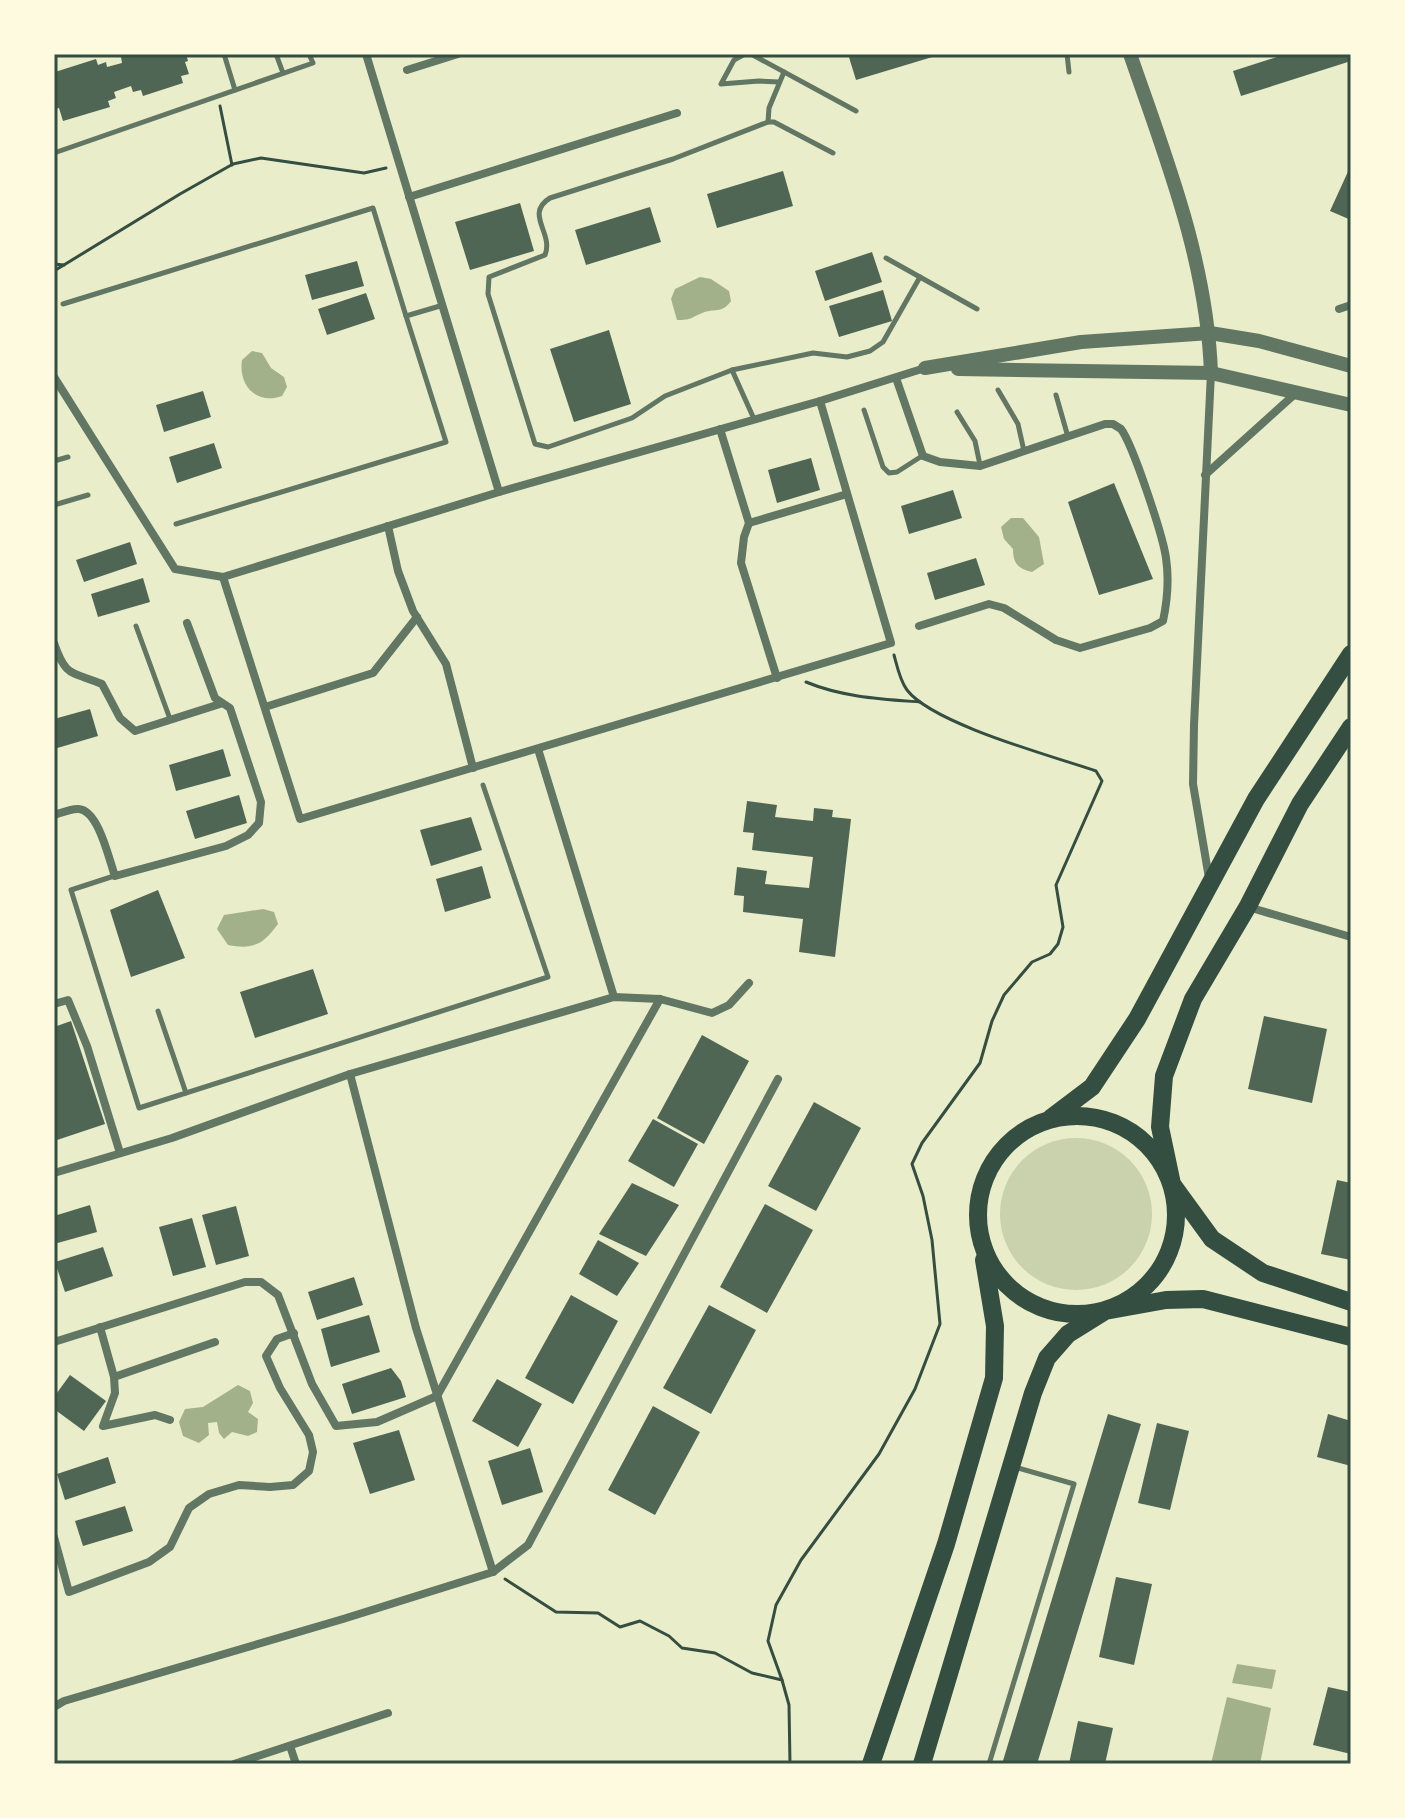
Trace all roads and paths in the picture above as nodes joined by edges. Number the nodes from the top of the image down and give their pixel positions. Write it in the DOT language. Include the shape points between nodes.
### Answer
graph roads {
  1 [pos="224,54"];
  2 [pos="276,54"];
  3 [pos="309,54"];
  4 [pos="366,54"];
  5 [pos="457,54"];
  6 [pos="748,54"];
  7 [pos="1067,54"];
  8 [pos="1130,54"];
  9 [pos="407,70"];
  10 [pos="784,72"];
  11 [pos="1069,72"];
  12 [pos="283,73"];
  13 [pos="779,82"];
  14 [pos="235,90"];
  15 [pos="218,96"];
  16 [pos="856,111"];
  17 [pos="677,113"];
  18 [pos="768,122"];
  19 [pos="54,153"];
  20 [pos="833,153"];
  21 [pos="232,165"];
  22 [pos="400,166"];
  23 [pos="409,197"];
  24 [pos="886,258"];
  25 [pos="54,264"];
  26 [pos="64,265"];
  27 [pos="54,271"];
  28 [pos="920,277"];
  29 [pos="63,304"];
  30 [pos="1351,305"];
  31 [pos="440,306"];
  32 [pos="977,309"];
  33 [pos="1339,309"];
  34 [pos="406,316"];
  35 [pos="1210,333"];
  36 [pos="1351,366"];
  37 [pos="925,368"];
  38 [pos="732,370"];
  39 [pos="1211,373"];
  40 [pos="54,377"];
  41 [pos="896,378"];
  42 [pos="998,390"];
  43 [pos="1298,391"];
  44 [pos="1056,395"];
  45 [pos="820,401"];
  46 [pos="1351,405"];
  47 [pos="864,410"];
  48 [pos="957,412"];
  49 [pos="754,420"];
  50 [pos="720,429"];
  51 [pos="1068,437"];
  52 [pos="1024,452"];
  53 [pos="923,456"];
  54 [pos="68,457"];
  55 [pos="54,461"];
  56 [pos="980,466"];
  57 [pos="1205,476"];
  58 [pos="499,492"];
  59 [pos="847,494"];
  60 [pos="88,495"];
  61 [pos="54,505"];
  62 [pos="749,523"];
  63 [pos="176,524"];
  64 [pos="388,526"];
  65 [pos="223,577"];
  66 [pos="417,617"];
  67 [pos="187,623"];
  68 [pos="136,626"];
  69 [pos="919,626"];
  70 [pos="54,643"];
  71 [pos="891,643"];
  72 [pos="1351,654"];
  73 [pos="777,678"];
  74 [pos="920,702"];
  75 [pos="220,704"];
  76 [pos="265,707"];
  77 [pos="170,720"];
  78 [pos="1351,727"];
  79 [pos="538,749"];
  80 [pos="473,768"];
  81 [pos="483,785"];
  82 [pos="54,815"];
  83 [pos="115,876"];
  84 [pos="1210,881"];
  85 [pos="1248,906"];
  86 [pos="1351,937"];
  87 [pos="749,983"];
  88 [pos="614,997"];
  89 [pos="660,999"];
  90 [pos="54,1004"];
  91 [pos="158,1011"];
  92 [pos="350,1074"];
  93 [pos="778,1079"];
  94 [pos="186,1093"];
  95 [pos="1049,1120"];
  96 [pos="120,1153"];
  97 [pos="54,1173"];
  98 [pos="1172,1184"];
  99 [pos="982,1246"];
  100 [pos="1351,1302"];
  101 [pos="1105,1311"];
  102 [pos="100,1327"];
  103 [pos="294,1333"];
  104 [pos="1351,1337"];
  105 [pos="54,1342"];
  106 [pos="215,1342"];
  107 [pos="114,1377"];
  108 [pos="437,1396"];
  109 [pos="170,1420"];
  110 [pos="1012,1466"];
  111 [pos="54,1537"];
  112 [pos="493,1572"];
  113 [pos="782,1680"];
  114 [pos="54,1707"];
  115 [pos="388,1713"];
  116 [pos="290,1746"];
  117 [pos="234,1764"];
  118 [pos="296,1764"];
  119 [pos="790,1764"];
  120 [pos="871,1764"];
  121 [pos="922,1764"];
  122 [pos="989,1764"];
  1 -- 14 [label="lane"];
  2 -- 12 [label="lane"];
  3 -- 12 [label="lane" via="313,63"];
  4 -- 22 [label="street"];
  5 -- 9 [label="street"];
  6 -- 10 [label="lane"];
  6 -- 13 [label="lane" via="734,60 721,84"];
  7 -- 11 [label="lane"];
  8 -- 35 [label="street" via="1187,221"];
  10 -- 13 [label="lane"];
  10 -- 16 [label="lane"];
  12 -- 14 [label="lane"];
  13 -- 18 [label="lane"];
  14 -- 15 [label="lane"];
  15 -- 19 [label="lane"];
  15 -- 21 [label="path"];
  17 -- 23 [label="street"];
  18 -- 20 [label="lane"];
  18 -- 38 [label="lane" via="541,203 545,255 489,277 488,282 535,444 548,447 632,418 665,396"];
  21 -- 22 [label="path" via="261,158 364,173"];
  21 -- 26 [label="path"];
  22 -- 23 [label="street"];
  23 -- 31 [label="street"];
  24 -- 28 [label="lane"];
  25 -- 26 [label="path"];
  26 -- 27 [label="path"];
  28 -- 32 [label="lane"];
  28 -- 38 [label="lane" via="883,342 870,351 847,357 813,353"];
  29 -- 34 [label="lane" via="373,208"];
  30 -- 33 [label="street"];
  31 -- 34 [label="lane"];
  31 -- 58 [label="street"];
  34 -- 63 [label="lane" via="446,442"];
  35 -- 36 [label="street"];
  35 -- 37 [label="street" via="1081,342"];
  35 -- 39 [label="street"];
  37 -- 39 [label="street"];
  37 -- 41 [label="street"];
  38 -- 49 [label="lane"];
  39 -- 43 [label="street"];
  39 -- 57 [label="street"];
  40 -- 65 [label="street" via="175,569"];
  41 -- 45 [label="street"];
  41 -- 53 [label="street"];
  42 -- 52 [label="lane" via="1018,424"];
  43 -- 46 [label="street"];
  43 -- 57 [label="street"];
  44 -- 51 [label="lane"];
  45 -- 49 [label="street"];
  45 -- 59 [label="street"];
  47 -- 53 [label="lane" via="889,473"];
  48 -- 56 [label="lane" via="975,441"];
  49 -- 50 [label="street"];
  50 -- 58 [label="street"];
  50 -- 62 [label="street"];
  51 -- 52 [label="street"];
  51 -- 69 [label="street" via="1105,424 1124,431 1166,558 1163,621 1080,648 989,604"];
  52 -- 56 [label="street"];
  53 -- 56 [label="street"];
  54 -- 55 [label="lane"];
  57 -- 84 [label="street" via="1193,784"];
  58 -- 64 [label="street"];
  59 -- 62 [label="street"];
  59 -- 71 [label="street"];
  60 -- 61 [label="lane"];
  62 -- 73 [label="street" via="741,563"];
  64 -- 65 [label="street"];
  64 -- 66 [label="street" via="398,571"];
  65 -- 76 [label="street"];
  66 -- 76 [label="street" via="373,673"];
  66 -- 80 [label="street" via="446,664"];
  67 -- 75 [label="street"];
  68 -- 77 [label="lane"];
  70 -- 77 [label="street" via="69,673 102,684 130,729"];
  71 -- 73 [label="street"];
  71 -- 74 [label="path" via="906,688"];
  72 -- 84 [label="main road" via="1256,799"];
  73 -- 74 [label="path" via="871,698"];
  73 -- 79 [label="street"];
  74 -- 113 [label="path" via="966,726 1096,771 1102,781 1056,885 1063,927 1058,944 1032,962 1004,995 980,1063 912,1164 932,1240 940,1324 915,1389 879,1454 801,1560 776,1605 768,1641"];
  75 -- 77 [label="street"];
  75 -- 83 [label="street" via="230,708 261,802 259,823 226,846"];
  76 -- 80 [label="street" via="300,819"];
  78 -- 85 [label="main road" via="1300,804"];
  79 -- 80 [label="street"];
  79 -- 88 [label="street"];
  81 -- 94 [label="lane" via="548,977"];
  82 -- 83 [label="street" via="89,812"];
  83 -- 94 [label="lane" via="71,890 139,1108"];
  84 -- 95 [label="main road" via="1137,1019 1092,1087"];
  85 -- 86 [label="street"];
  85 -- 98 [label="main road" via="1193,999 1164,1076 1160,1127"];
  87 -- 89 [label="street" via="729,1005 712,1013"];
  88 -- 89 [label="street"];
  88 -- 92 [label="street"];
  89 -- 108 [label="street"];
  90 -- 96 [label="street" via="68,1000"];
  91 -- 94 [label="lane"];
  92 -- 96 [label="street"];
  92 -- 108 [label="street"];
  93 -- 112 [label="street" via="528,1545"];
  95 -- 98 [label="main road" via="1079,1115 1110,1121 1137,1135 1158,1157"];
  95 -- 99 [label="main road" via="1020,1133 997,1155 982,1183 977,1215"];
  96 -- 97 [label="street"];
  98 -- 100 [label="main road" via="1212,1239 1263,1273"];
  98 -- 101 [label="main road" via="1177,1216 1172,1247 1157,1275 1134,1297"];
  99 -- 101 [label="main road" via="996,1273 1017,1295 1044,1309 1075,1315"];
  99 -- 120 [label="main road" via="995,1326 994,1378 946,1544"];
  101 -- 104 [label="main road" via="1203,1299"];
  101 -- 110 [label="main road" via="1068,1334 1047,1358"];
  102 -- 103 [label="street" via="245,1282 261,1282 278,1295"];
  102 -- 105 [label="street"];
  102 -- 107 [label="street"];
  103 -- 108 [label="street" via="312,1384 336,1426 377,1422"];
  103 -- 111 [label="street" via="277,1339 266,1356 313,1452 309,1471 293,1485 239,1485 209,1494 189,1508 170,1547 149,1562 69,1592"];
  106 -- 107 [label="street"];
  107 -- 109 [label="street" via="115,1393 103,1426 155,1415"];
  108 -- 112 [label="street"];
  110 -- 121 [label="main road"];
  110 -- 122 [label="lane" via="1074,1484"];
  112 -- 113 [label="path" via="556,1612 598,1613 620,1627 640,1621 682,1648 715,1653 752,1673"];
  112 -- 114 [label="street"];
  113 -- 119 [label="path" via="789,1705"];
  115 -- 116 [label="street"];
  116 -- 117 [label="street"];
  116 -- 118 [label="street"];
}
